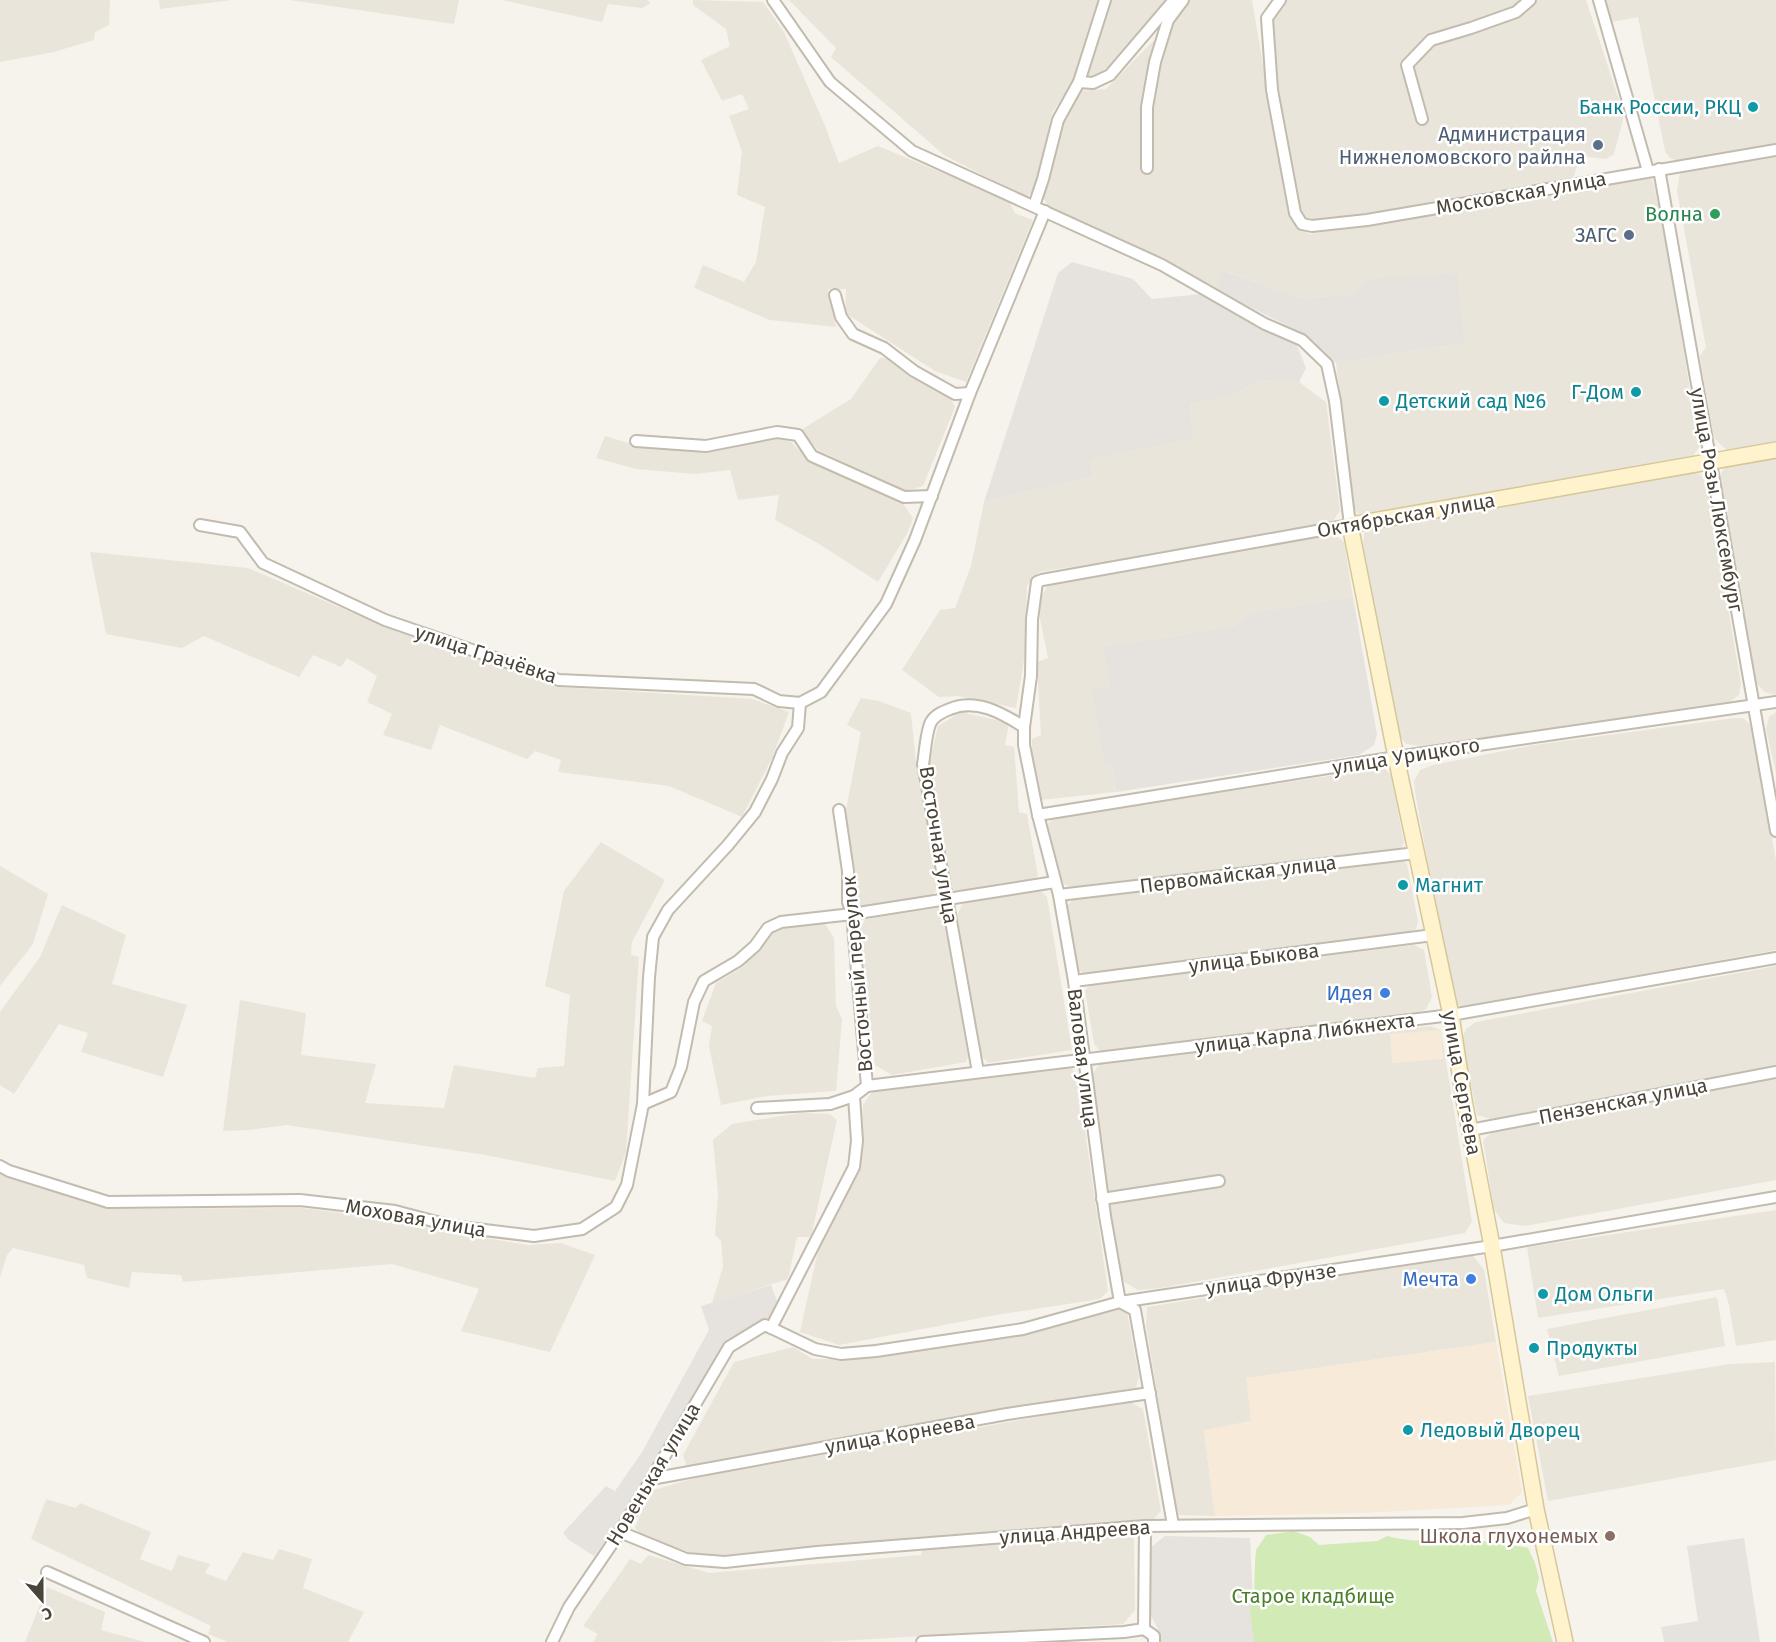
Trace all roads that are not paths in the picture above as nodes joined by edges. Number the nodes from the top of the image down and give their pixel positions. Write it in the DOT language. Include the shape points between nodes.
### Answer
graph roads {
  1 [pos="772,0"];
  2 [pos="1105,0"];
  3 [pos="1174,0"];
  4 [pos="1183,0"];
  5 [pos="1280,0"];
  6 [pos="1530,0"];
  7 [pos="1599,0"];
  8 [pos="1079,82"];
  9 [pos="1422,119"];
  10 [pos="1776,150"];
  11 [pos="1147,168"];
  12 [pos="1654,170"];
  13 [pos="1034,206"];
  14 [pos="1045,211"];
  15 [pos="835,295"];
  16 [pos="970,393"];
  17 [pos="636,441"];
  18 [pos="1776,450"];
  19 [pos="1709,461"];
  20 [pos="932,496"];
  21 [pos="200,525"];
  22 [pos="1350,525"];
  23 [pos="1037,582"];
  24 [pos="1776,702"];
  25 [pos="800,703"];
  26 [pos="1753,706"];
  27 [pos="1024,727"];
  28 [pos="1396,757"];
  29 [pos="839,810"];
  30 [pos="1038,815"];
  31 [pos="1776,831"];
  32 [pos="1416,853"];
  33 [pos="1055,882"];
  34 [pos="1059,896"];
  35 [pos="948,899"];
  36 [pos="852,914"];
  37 [pos="1433,935"];
  38 [pos="1776,958"];
  39 [pos="1074,981"];
  40 [pos="1451,1015"];
  41 [pos="1084,1059"];
  42 [pos="978,1072"];
  43 [pos="1776,1072"];
  44 [pos="867,1086"];
  45 [pos="854,1096"];
  46 [pos="643,1104"];
  47 [pos="757,1108"];
  48 [pos="1470,1130"];
  49 [pos="0,1166"];
  50 [pos="1219,1181"];
  51 [pos="1776,1197"];
  52 [pos="1102,1199"];
  53 [pos="1492,1246"];
  54 [pos="1120,1302"];
  55 [pos="771,1328"];
  56 [pos="1150,1393"];
  57 [pos="651,1479"];
  58 [pos="1536,1509"];
  59 [pos="1173,1525"];
  60 [pos="1145,1526"];
  61 [pos="620,1532"];
  62 [pos="47,1572"];
  63 [pos="1144,1629"];
  64 [pos="204,1642"];
  65 [pos="552,1642"];
  66 [pos="922,1642"];
  67 [pos="1154,1642"];
  68 [pos="1564,1642"];
  1 -- 13 [label="street" via="830,82 912,151"];
  2 -- 8 [label="street"];
  3 -- 8 [label="street" via="1110,75 1093,83"];
  4 -- 11 [label="street" via="1168,20 1155,62 1147,107"];
  5 -- 12 [label="street, Московская улица" via="1267,18 1272,90 1295,213 1302,224 1366,220"];
  6 -- 9 [label="street" via="1516,12 1431,40 1407,65"];
  7 -- 12 [label="street, улица Розы Люксембург"];
  8 -- 13 [label="street" via="1058,120"];
  10 -- 12 [label="street, Московская улица"];
  12 -- 19 [label="street, улица Розы Люксембург"];
  13 -- 14 [label="street"];
  14 -- 16 [label="street"];
  14 -- 22 [label="street" via="1162,265 1265,324 1302,340 1327,364"];
  15 -- 16 [label="street" via="841,317 853,334 884,348 955,394"];
  16 -- 20 [label="street"];
  17 -- 20 [label="street" via="706,446 777,432 798,435 812,456 904,497"];
  18 -- 19 [label="main road, Октябрьская улица"];
  19 -- 22 [label="main road, Октябрьская улица"];
  19 -- 26 [label="street, улица Розы Люксембург"];
  20 -- 25 [label="street" via="886,604 820,692"];
  21 -- 25 [label="street, улица Грачёвка" via="240,532 263,563 385,620 559,680 754,689 779,700"];
  22 -- 23 [label="street, Октябрьская улица"];
  22 -- 28 [label="main road, улица Сергеева"];
  23 -- 27 [label="street, Валовая улица"];
  24 -- 26 [label="street, улица Урицкого"];
  25 -- 46 [label="street, Моховая улица" via="798,728 755,812 668,910 653,937"];
  26 -- 28 [label="street, улица Урицкого"];
  26 -- 31 [label="street, улица Розы Люксембург"];
  27 -- 30 [label="street, Валовая улица"];
  27 -- 35 [label="street, Восточная улица" via="972,704 939,713 930,724 923,764"];
  28 -- 30 [label="street, улица Урицкого"];
  28 -- 32 [label="main road, улица Сергеева"];
  29 -- 36 [label="street, Восточный переулок"];
  30 -- 33 [label="street, Валовая улица"];
  32 -- 34 [label="street, Первомайская улица"];
  32 -- 37 [label="main road, улица Сергеева"];
  33 -- 34 [label="street, Валовая улица"];
  33 -- 35 [label="street"];
  34 -- 39 [label="street, Валовая улица"];
  35 -- 36 [label="street"];
  35 -- 42 [label="street, Восточная улица"];
  36 -- 44 [label="street, Восточный переулок"];
  36 -- 46 [label="street" via="781,922 768,928 738,961 705,981 694,1002 681,1067 670,1092"];
  37 -- 39 [label="street, улица Быкова"];
  37 -- 40 [label="main road, улица Сергеева"];
  38 -- 40 [label="street, улица Карла Либкнехта"];
  39 -- 41 [label="street, Валовая улица"];
  40 -- 41 [label="street, улица Карла Либкнехта"];
  40 -- 48 [label="main road, улица Сергеева"];
  41 -- 42 [label="street, улица Карла Либкнехта"];
  41 -- 52 [label="street, Валовая улица"];
  42 -- 44 [label="street, улица Карла Либкнехта"];
  43 -- 48 [label="street, Пензенская улица"];
  44 -- 45 [label="street, Восточный переулок"];
  45 -- 47 [label="street" via="830,1104"];
  45 -- 55 [label="street, Восточный переулок" via="854,1167"];
  46 -- 49 [label="street, Моховая улица" via="627,1185 616,1207 582,1229 534,1236 452,1226 395,1210 300,1200 108,1202"];
  48 -- 53 [label="main road, улица Сергеева"];
  50 -- 52 [label="street"];
  51 -- 53 [label="street, улица Фрунзе"];
  52 -- 54 [label="street, Валовая улица"];
  53 -- 54 [label="street, улица Фрунзе"];
  53 -- 58 [label="main road, улица Сергеева"];
  54 -- 55 [label="street, улица Фрунзе" via="1023,1329 841,1354 814,1349"];
  54 -- 56 [label="street, Валовая улица" via="1135,1310"];
  55 -- 57 [label="street, Новенькая улица" via="765,1325 729,1347"];
  56 -- 57 [label="street, улица Корнеева" via="1007,1414"];
  56 -- 59 [label="street, Валовая улица"];
  57 -- 61 [label="street, Новенькая улица"];
  58 -- 59 [label="street, улица Андреева" via="1507,1518 1463,1523"];
  58 -- 68 [label="main road, улица Сергеева"];
  59 -- 60 [label="street, улица Андреева"];
  60 -- 61 [label="street, улица Андреева" via="725,1562 686,1559"];
  60 -- 63 [label="street"];
  61 -- 65 [label="street, Новенькая улица" via="569,1606"];
  62 -- 64 [label="street"];
  63 -- 66 [label="street"];
  63 -- 67 [label="street" via="1154,1636"];
}
